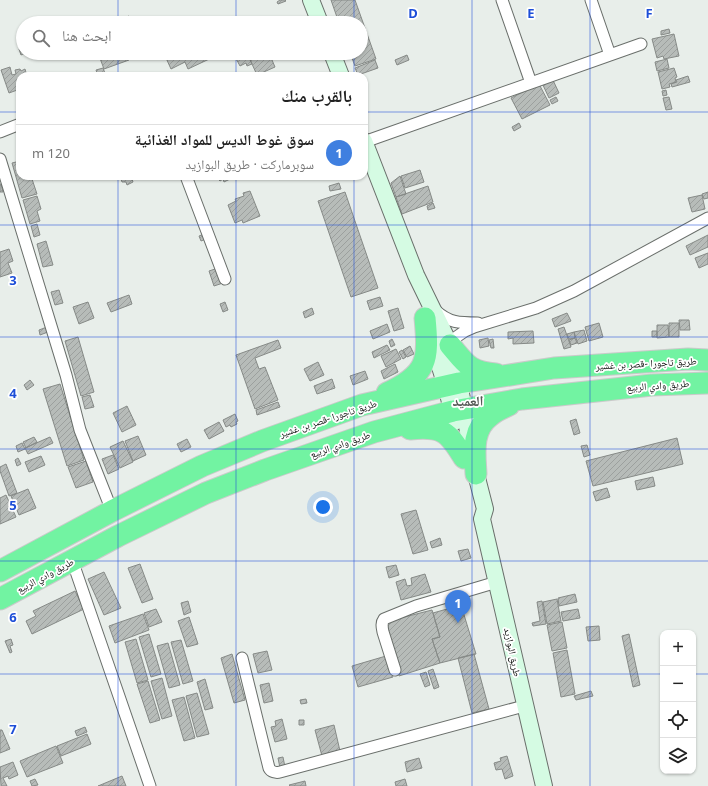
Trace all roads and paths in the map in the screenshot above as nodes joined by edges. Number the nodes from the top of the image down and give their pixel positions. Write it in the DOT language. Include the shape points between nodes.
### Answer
graph roads {
  1 [pos="311,0"];
  2 [pos="502,0"];
  3 [pos="591,0"];
  4 [pos="317,16"];
  5 [pos="641,44"];
  6 [pos="610,55"];
  7 [pos="335,60"];
  8 [pos="339,72"];
  9 [pos="531,83"];
  10 [pos="16,126"];
  11 [pos="0,132"];
  12 [pos="368,141"];
  13 [pos="368,152"];
  14 [pos="0,158"];
  15 [pos="188,180"];
  16 [pos="708,218"];
  17 [pos="225,279"];
  18 [pos="429,313"];
  19 [pos="484,323"];
  20 [pos="450,343"];
  21 [pos="708,360"];
  22 [pos="508,376"];
  23 [pos="708,383"];
  24 [pos="453,384"];
  25 [pos="522,399"];
  26 [pos="362,405"];
  27 [pos="458,410"];
  28 [pos="374,432"];
  29 [pos="470,466"];
  30 [pos="112,511"];
  31 [pos="72,560"];
  32 [pos="20,561"];
  33 [pos="0,570"];
  34 [pos="497,582"];
  35 [pos="29,584"];
  36 [pos="0,599"];
  37 [pos="242,658"];
  38 [pos="395,670"];
  39 [pos="524,706"];
  40 [pos="150,786"];
  41 [pos="544,786"];
  1 -- 4 [label="main road"];
  2 -- 9 [label="street"];
  3 -- 6 [label="street"];
  5 -- 6 [label="street"];
  6 -- 9 [label="street"];
  7 -- 8 [label="main road"];
  9 -- 12 [label="street"];
  10 -- 11 [label="street"];
  13 -- 18 [label="main road"];
  14 -- 30 [label="street" via="66,375 80,430"];
  15 -- 17 [label="street"];
  16 -- 19 [label="street" via="574,291 536,308"];
  18 -- 19 [label="street" via="455,322"];
  18 -- 20 [label="main road"];
  18 -- 24 [label="main road" via="437,360"];
  18 -- 26 [label="highway" via="427,352 417,374 405,384"];
  19 -- 20 [label="street" via="465,331"];
  20 -- 22 [label="highway" via="465,364 471,368 484,373"];
  20 -- 24 [label="main road"];
  21 -- 22 [label="highway, طريق تاجورا -قصر بن غشير" via="688,359 554,368"];
  22 -- 24 [label="highway, طريق تاجورا -قصر بن غشير"];
  23 -- 25 [label="highway, طريق وادي الربيع" via="652,385"];
  24 -- 26 [label="highway, طريق تاجورا -قصر بن غشير"];
  24 -- 27 [label="main road, طريق البوازيد"];
  25 -- 27 [label="highway, طريق وادي الربيع"];
  25 -- 29 [label="highway" via="490,415 483,422 475,439"];
  26 -- 30 [label="highway, طريق تاجورا -قصر بن غشير" via="215,460"];
  27 -- 28 [label="highway, طريق وادي الربيع"];
  27 -- 29 [label="main road, طريق البوازيد"];
  28 -- 29 [label="highway" via="435,429 451,438"];
  28 -- 31 [label="highway, طريق وادي الربيع" via="206,493"];
  29 -- 34 [label="main road, طريق البوازيد" via="475,512 482,519"];
  30 -- 32 [label="highway, طريق تاجورا -قصر بن غشير"];
  31 -- 35 [label="highway, طريق وادي الربيع"];
  31 -- 40 [label="street"];
  32 -- 33 [label="highway, طريق تاجورا -قصر بن غشير"];
  32 -- 35 [label="highway"];
  34 -- 38 [label="street" via="416,606 384,619 382,632"];
  34 -- 39 [label="main road, طريق البوازيد"];
  35 -- 36 [label="highway, طريق وادي الربيع"];
  37 -- 39 [label="street" via="269,768 276,772"];
  39 -- 41 [label="main road, طريق البوازيد"];
}
